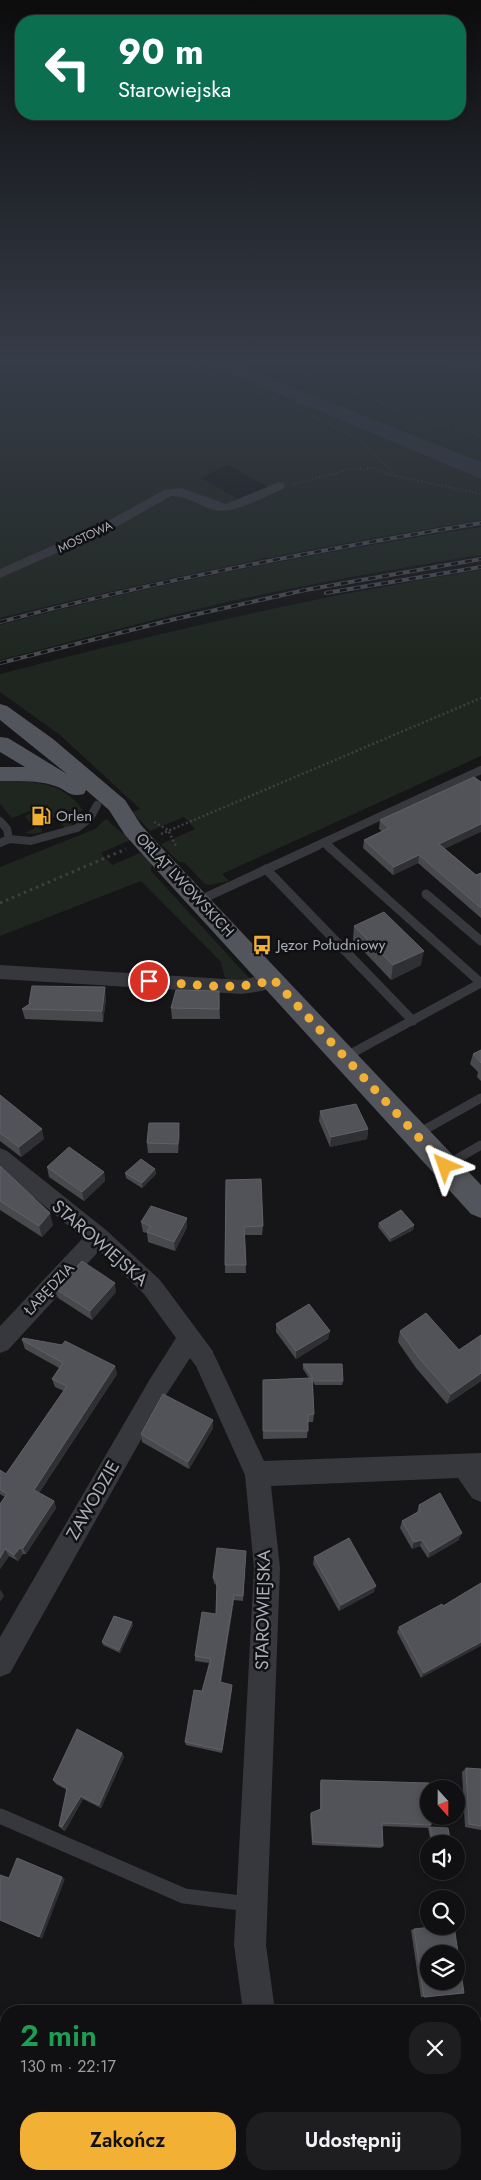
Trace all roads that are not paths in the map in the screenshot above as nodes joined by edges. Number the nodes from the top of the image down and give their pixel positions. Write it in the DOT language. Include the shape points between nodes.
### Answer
graph roads {
  1 [pos="279,486"];
  2 [pos="0,574"];
  3 [pos="0,710"];
  4 [pos="0,737"];
  5 [pos="0,743"];
  6 [pos="45,744"];
  7 [pos="481,770"];
  8 [pos="0,774"];
  9 [pos="71,785"];
  10 [pos="97,805"];
  11 [pos="0,821"];
  12 [pos="133,830"];
  13 [pos="9,839"];
  14 [pos="324,842"];
  15 [pos="0,843"];
  16 [pos="266,869"];
  17 [pos="426,894"];
  18 [pos="200,900"];
  19 [pos="481,941"];
  20 [pos="0,972"];
  21 [pos="273,979"];
  22 [pos="481,983"];
  23 [pos="413,1020"];
  24 [pos="344,1057"];
  25 [pos="481,1098"];
  26 [pos="416,1135"];
  27 [pos="481,1145"];
  28 [pos="0,1157"];
  29 [pos="445,1166"];
  30 [pos="481,1205"];
  31 [pos="98,1237"];
  32 [pos="189,1338"];
  33 [pos="0,1342"];
  34 [pos="472,1465"];
  35 [pos="257,1474"];
  36 [pos="481,1489"];
  37 [pos="0,1663"];
  38 [pos="0,1816"];
  39 [pos="252,1905"];
  40 [pos="258,2005"];
  1 -- 2 [label="street, MOSTOWA" via="227,508 181,492 168,493 114,523"];
  3 -- 6 [label="main road, ORLĄT LWOWSKICH"];
  4 -- 6 [label="main road" via="28,738"];
  5 -- 9 [label="main road, ORLĄT LWOWSKICH"];
  6 -- 12 [label="main road, ORLĄT LWOWSKICH" via="117,805"];
  7 -- 14 [label="lane"];
  8 -- 9 [label="main road" via="43,777"];
  9 -- 10 [label="main road, ORLĄT LWOWSKICH"];
  10 -- 12 [label="main road, ORLĄT LWOWSKICH"];
  10 -- 13 [label="lane" via="90,818 77,828 31,841"];
  11 -- 13 [label="lane" via="7,829"];
  12 -- 18 [label="main road, ORLĄT LWOWSKICH"];
  13 -- 15 [label="lane"];
  14 -- 16 [label="lane"];
  14 -- 22 [label="lane"];
  16 -- 18 [label="lane"];
  16 -- 23 [label="lane"];
  17 -- 19 [label="lane"];
  18 -- 21 [label="main road, ORLĄT LWOWSKICH"];
  20 -- 21 [label="street" via="242,986"];
  21 -- 24 [label="main road, ORLĄT LWOWSKICH"];
  22 -- 23 [label="lane"];
  23 -- 24 [label="lane"];
  24 -- 26 [label="main road, ORLĄT LWOWSKICH"];
  25 -- 26 [label="lane"];
  26 -- 29 [label="main road, ORLĄT LWOWSKICH"];
  27 -- 29 [label="lane"];
  28 -- 31 [label="street, STAROWIEJSKA"];
  29 -- 30 [label="main road, ORLĄT LWOWSKICH"];
  31 -- 32 [label="street, STAROWIEJSKA" via="152,1287"];
  31 -- 33 [label="street, ŁABĘDZIA"];
  32 -- 35 [label="street, STAROWIEJSKA" via="204,1358"];
  32 -- 37 [label="street, ZAWODZIE"];
  34 -- 35 [label="street"];
  34 -- 36 [label="street"];
  35 -- 39 [label="street, STAROWIEJSKA" via="267,1568"];
  38 -- 39 [label="lane" via="184,1896"];
  39 -- 40 [label="street, STAROWIEJSKA" via="250,1945"];
}
